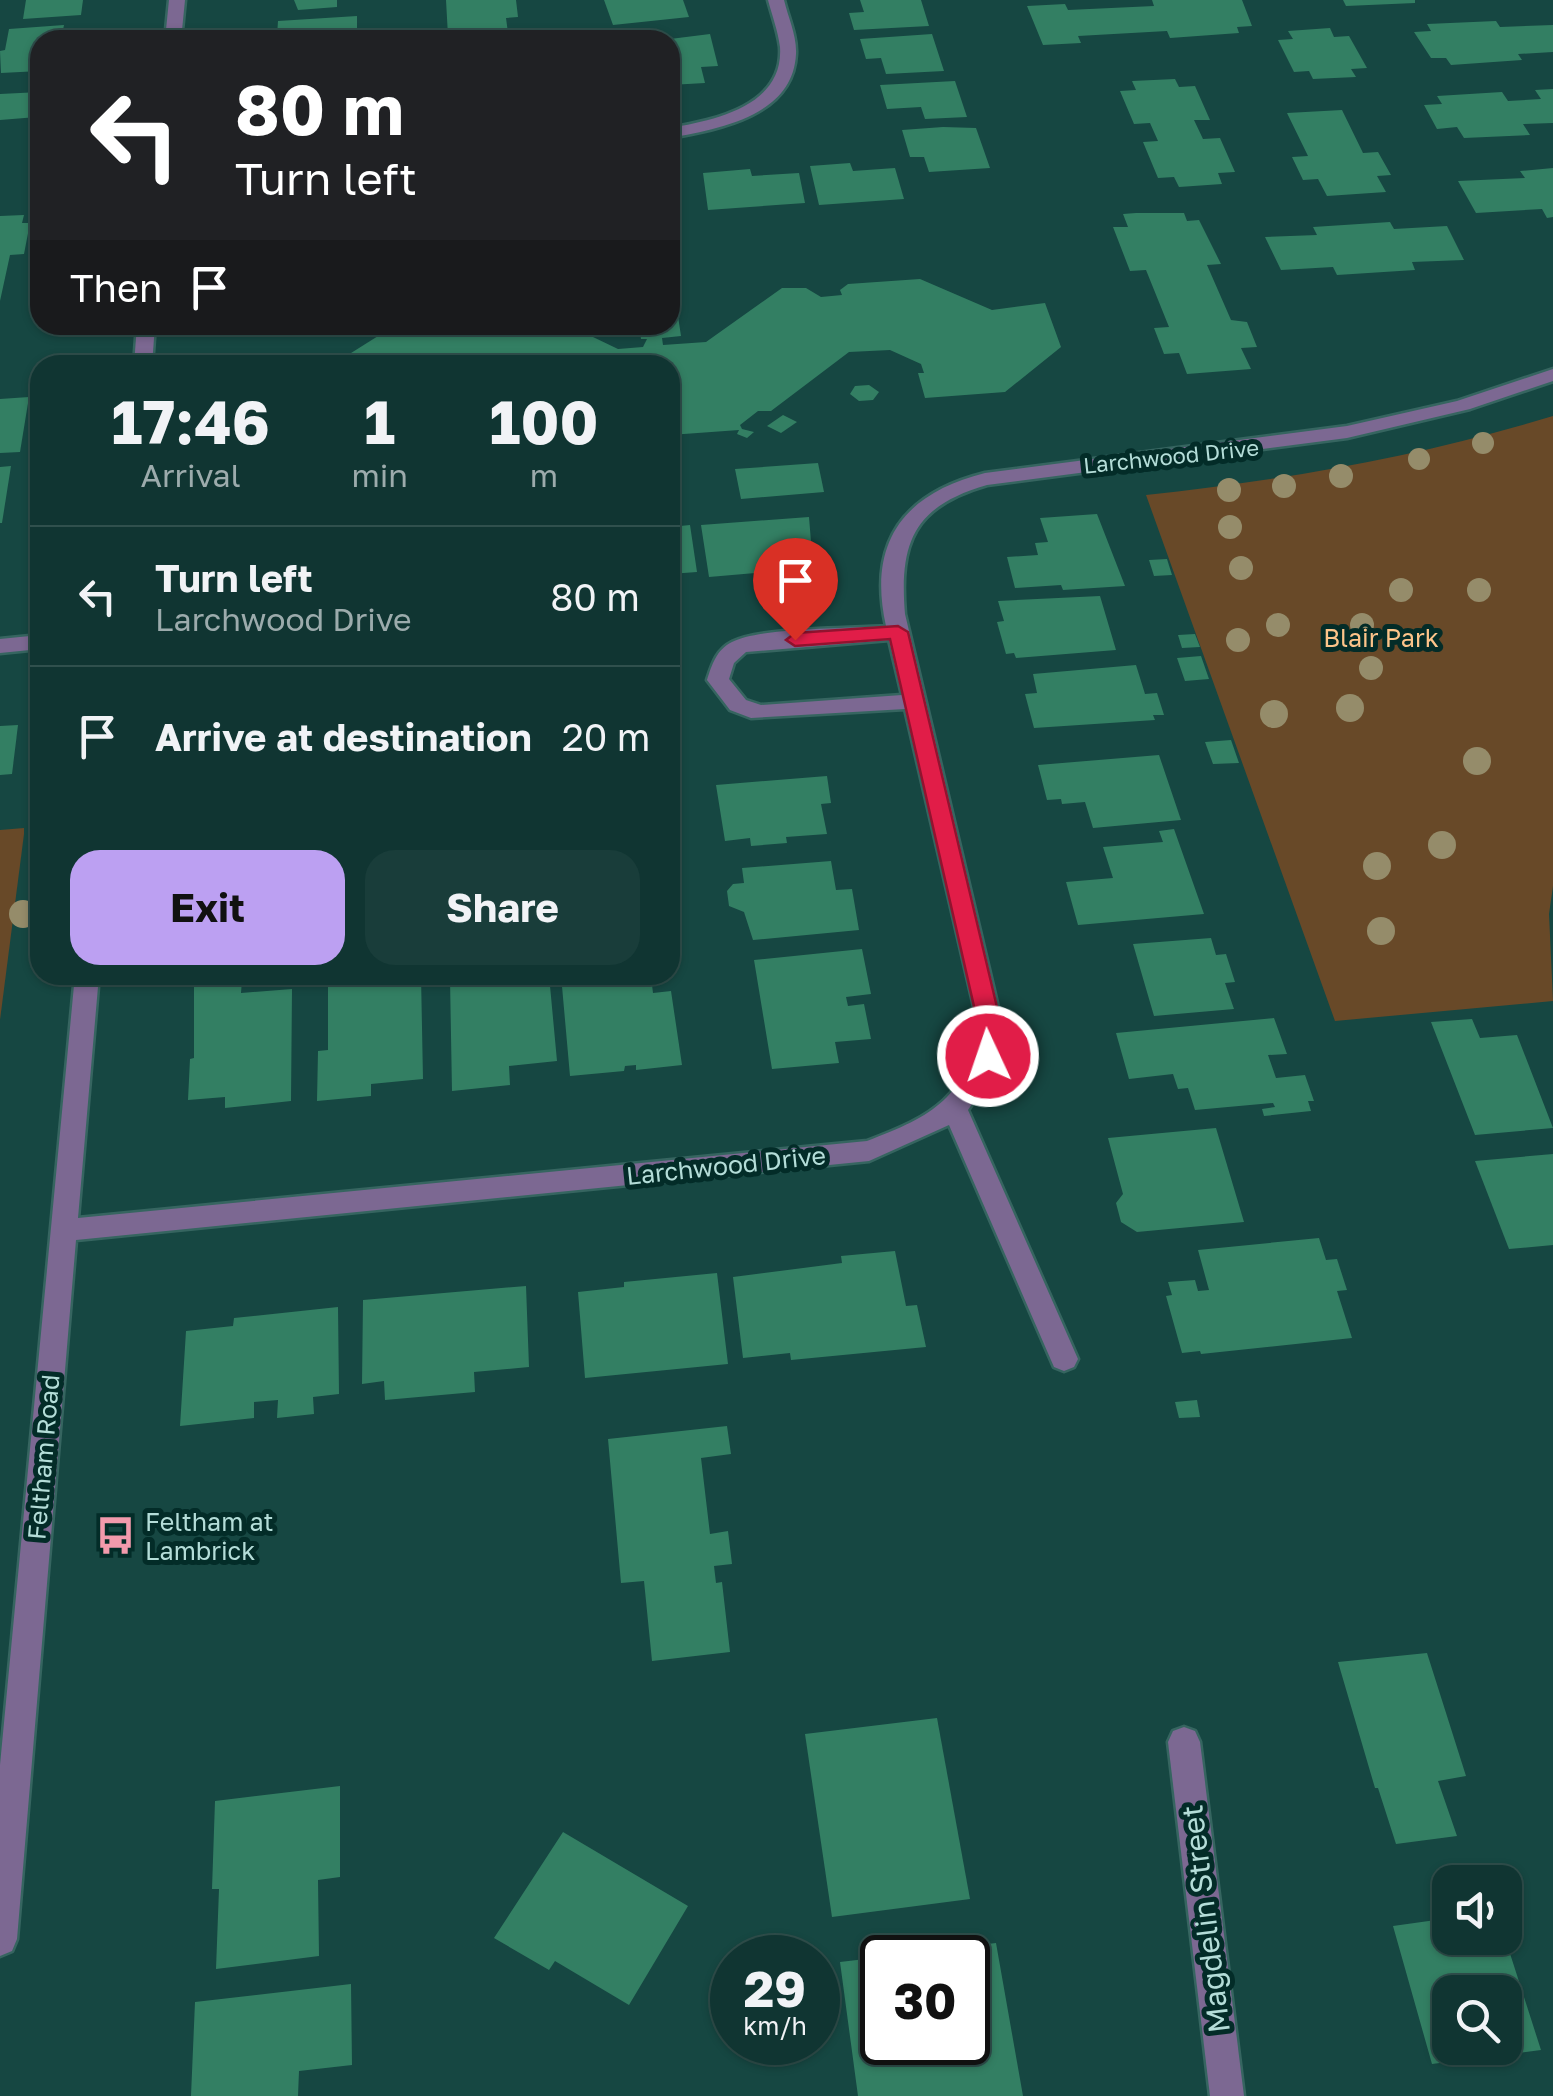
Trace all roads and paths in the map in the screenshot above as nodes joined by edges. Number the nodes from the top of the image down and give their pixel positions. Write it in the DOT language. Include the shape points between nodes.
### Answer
graph roads {
  1 [pos="176,0"];
  2 [pos="776,0"];
  3 [pos="174,30"];
  4 [pos="680,131"];
  5 [pos="1553,375"];
  6 [pos="898,632"];
  7 [pos="30,643"];
  8 [pos="0,646"];
  9 [pos="915,701"];
  10 [pos="86,985"];
  11 [pos="954,1110"];
  12 [pos="64,1230"];
  13 [pos="1064,1359"];
  14 [pos="10,1719"];
  15 [pos="1184,1742"];
  16 [pos="0,1939"];
  17 [pos="1227,2096"];
  1 -- 3 [label="street"];
  2 -- 4 [label="street" via="788,52 786,72 772,92 749,112"];
  5 -- 6 [label="street, Larchwood Drive" via="1347,432 1024,472 949,490 915,512 900,539 892,575"];
  6 -- 9 [label="street, Larchwood Drive"];
  6 -- 9 [label="street" via="750,644 724,660 718,680 738,705 760,713"];
  7 -- 8 [label="street"];
  9 -- 11 [label="street, Larchwood Drive" via="990,1024 988,1056"];
  10 -- 12 [label="street, Feltham Road"];
  11 -- 12 [label="street, Larchwood Drive" via="918,1133 869,1150"];
  11 -- 13 [label="street"];
  12 -- 14 [label="street, Feltham Road"];
  14 -- 16 [label="street, Feltham Road"];
  15 -- 17 [label="street, Magdelin Street"];
}
